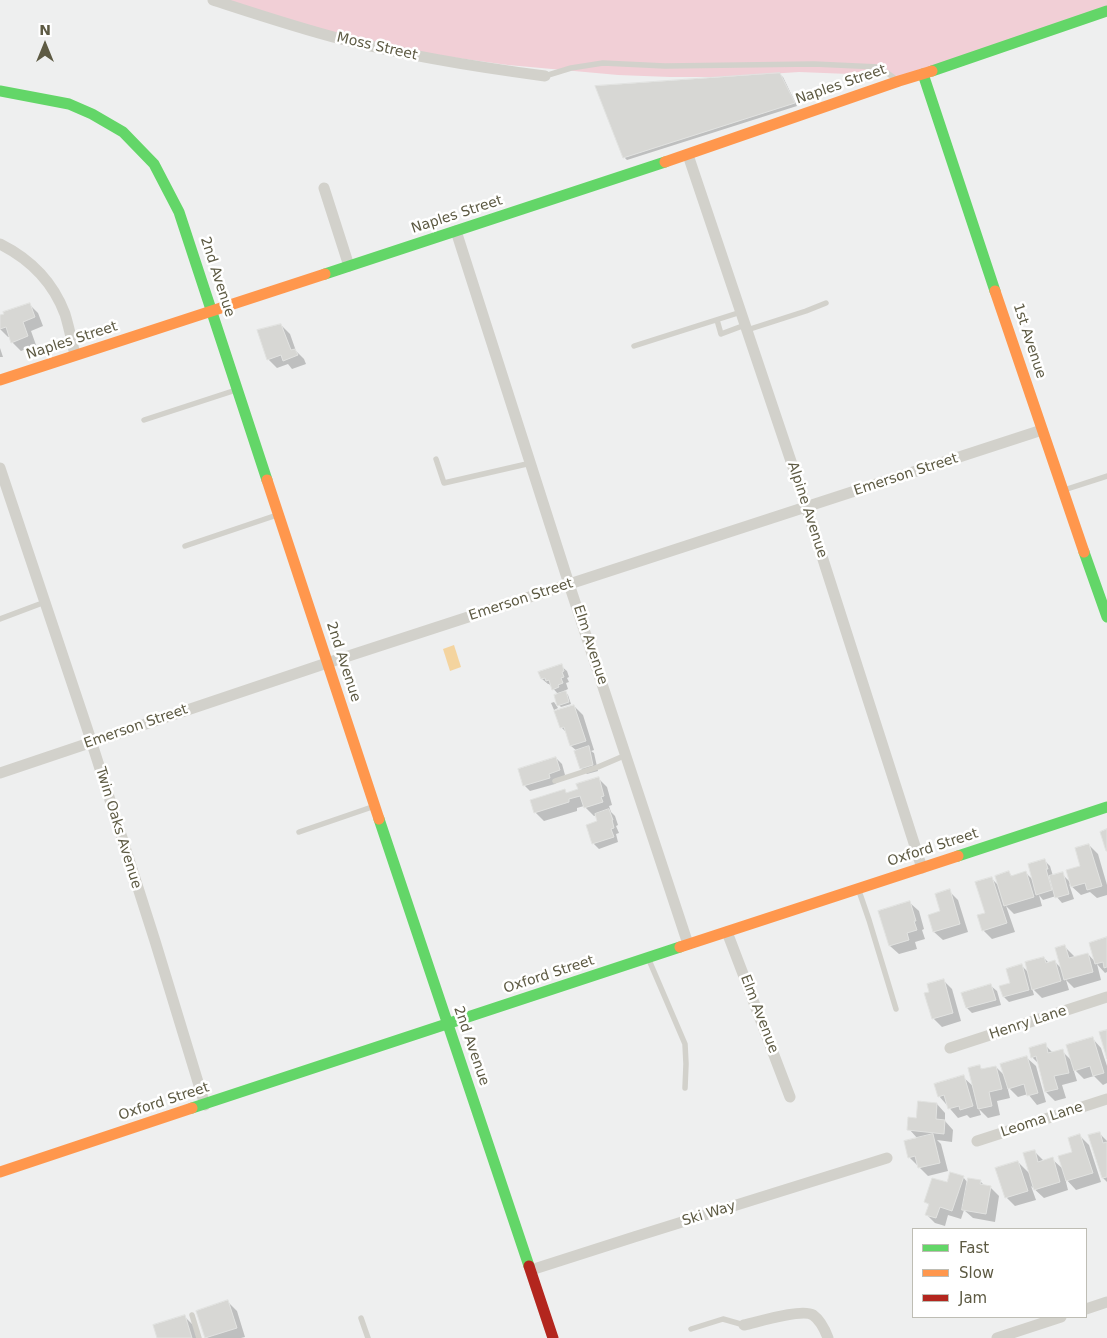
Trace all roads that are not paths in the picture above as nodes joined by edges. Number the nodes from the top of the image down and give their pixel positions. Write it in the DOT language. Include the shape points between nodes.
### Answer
graph roads {
  1 [pos="213,0"];
  2 [pos="1106,9"];
  3 [pos="923,74"];
  4 [pos="545,76"];
  5 [pos="899,81"];
  6 [pos="0,91"];
  7 [pos="688,155"];
  8 [pos="324,188"];
  9 [pos="456,231"];
  10 [pos="0,244"];
  11 [pos="350,266"];
  12 [pos="826,303"];
  13 [pos="212,310"];
  14 [pos="741,312"];
  15 [pos="717,320"];
  16 [pos="746,327"];
  17 [pos="634,346"];
  18 [pos="76,355"];
  19 [pos="0,380"];
  20 [pos="238,389"];
  21 [pos="144,420"];
  22 [pos="1042,430"];
  23 [pos="436,459"];
  24 [pos="531,463"];
  25 [pos="0,468"];
  26 [pos="1107,476"];
  27 [pos="1064,490"];
  28 [pos="806,507"];
  29 [pos="279,515"];
  30 [pos="185,546"];
  31 [pos="569,584"];
  32 [pos="45,602"];
  33 [pos="1107,618"];
  34 [pos="0,619"];
  35 [pos="327,664"];
  36 [pos="91,742"];
  37 [pos="626,755"];
  38 [pos="0,773"];
  39 [pos="555,781"];
  40 [pos="375,806"];
  41 [pos="1107,807"];
  42 [pos="299,832"];
  43 [pos="922,868"];
  44 [pos="858,889"];
  45 [pos="727,932"];
  46 [pos="688,944"];
  47 [pos="648,958"];
  48 [pos="1107,997"];
  49 [pos="896,1009"];
  50 [pos="448,1024"];
  51 [pos="950,1048"];
  52 [pos="685,1088"];
  53 [pos="790,1096"];
  54 [pos="1107,1100"];
  55 [pos="205,1105"];
  56 [pos="977,1141"];
  57 [pos="887,1158"];
  58 [pos="0,1172"];
  59 [pos="531,1270"];
  60 [pos="1107,1302"];
  61 [pos="1087,1309"];
  62 [pos="192,1315"];
  63 [pos="361,1318"];
  64 [pos="1058,1318"];
  65 [pos="744,1325"];
  66 [pos="691,1329"];
  67 [pos="826,1333"];
  68 [pos="199,1338"];
  69 [pos="368,1338"];
  70 [pos="553,1338"];
  71 [pos="997,1338"];
  1 -- 4 [label="street, Moss Street" via="342,39 445,62"];
  2 -- 3 [label="street, Naples Street"];
  3 -- 5 [label="street, Naples Street"];
  3 -- 22 [label="street, 1st Avenue"];
  4 -- 5 [label="lane" via="603,63 665,66 814,64 879,67"];
  5 -- 7 [label="street, Naples Street"];
  6 -- 13 [label="street, 2nd Avenue" via="69,104 124,132 154,164 179,212"];
  7 -- 9 [label="street, Naples Street"];
  7 -- 14 [label="street, Alpine Avenue"];
  8 -- 11 [label="street"];
  9 -- 11 [label="street, Naples Street"];
  9 -- 24 [label="street, Elm Avenue"];
  10 -- 18 [label="street" via="37,268 54,290 65,314"];
  11 -- 13 [label="street, Naples Street"];
  12 -- 16 [label="lane"];
  13 -- 18 [label="street, Naples Street"];
  13 -- 20 [label="street, 2nd Avenue"];
  14 -- 15 [label="lane"];
  14 -- 16 [label="street, Alpine Avenue"];
  15 -- 16 [label="lane" via="721,334"];
  15 -- 17 [label="lane"];
  16 -- 28 [label="street, Alpine Avenue"];
  18 -- 19 [label="street, Naples Street"];
  20 -- 21 [label="lane"];
  20 -- 29 [label="street, 2nd Avenue"];
  22 -- 27 [label="street, 1st Avenue"];
  22 -- 28 [label="street, Emerson Street"];
  23 -- 24 [label="lane" via="444,483"];
  24 -- 31 [label="street, Elm Avenue"];
  25 -- 32 [label="street, Twin Oaks Avenue"];
  26 -- 27 [label="lane"];
  27 -- 33 [label="street, 1st Avenue"];
  28 -- 31 [label="street, Emerson Street"];
  28 -- 43 [label="street, Alpine Avenue"];
  29 -- 30 [label="lane"];
  29 -- 35 [label="street, 2nd Avenue"];
  31 -- 35 [label="street, Emerson Street"];
  31 -- 37 [label="street, Elm Avenue"];
  32 -- 34 [label="lane"];
  32 -- 36 [label="street, Twin Oaks Avenue"];
  35 -- 36 [label="street, Emerson Street"];
  35 -- 40 [label="street, 2nd Avenue"];
  36 -- 38 [label="street, Emerson Street"];
  36 -- 55 [label="street, Twin Oaks Avenue"];
  37 -- 39 [label="lane"];
  37 -- 46 [label="street, Elm Avenue"];
  40 -- 42 [label="lane"];
  40 -- 50 [label="street, 2nd Avenue"];
  41 -- 43 [label="street, Oxford Street"];
  43 -- 44 [label="street, Oxford Street"];
  44 -- 45 [label="street, Oxford Street"];
  44 -- 49 [label="lane"];
  45 -- 46 [label="street, Oxford Street"];
  45 -- 53 [label="street, Elm Avenue"];
  46 -- 47 [label="street, Oxford Street"];
  47 -- 50 [label="street, Oxford Street"];
  47 -- 52 [label="lane" via="685,1044"];
  48 -- 51 [label="street, Henry Lane"];
  50 -- 55 [label="street, Oxford Street"];
  50 -- 59 [label="street, 2nd Avenue"];
  54 -- 56 [label="street, Leoma Lane"];
  55 -- 58 [label="street, Oxford Street"];
  57 -- 59 [label="street, Ski Way"];
  59 -- 70 [label="street, 2nd Avenue"];
  60 -- 61 [label="street"];
  62 -- 68 [label="lane"];
  63 -- 69 [label="lane"];
  64 -- 71 [label="street"];
  65 -- 66 [label="lane" via="723,1319"];
  65 -- 67 [label="street" via="804,1312 813,1316"];
}
